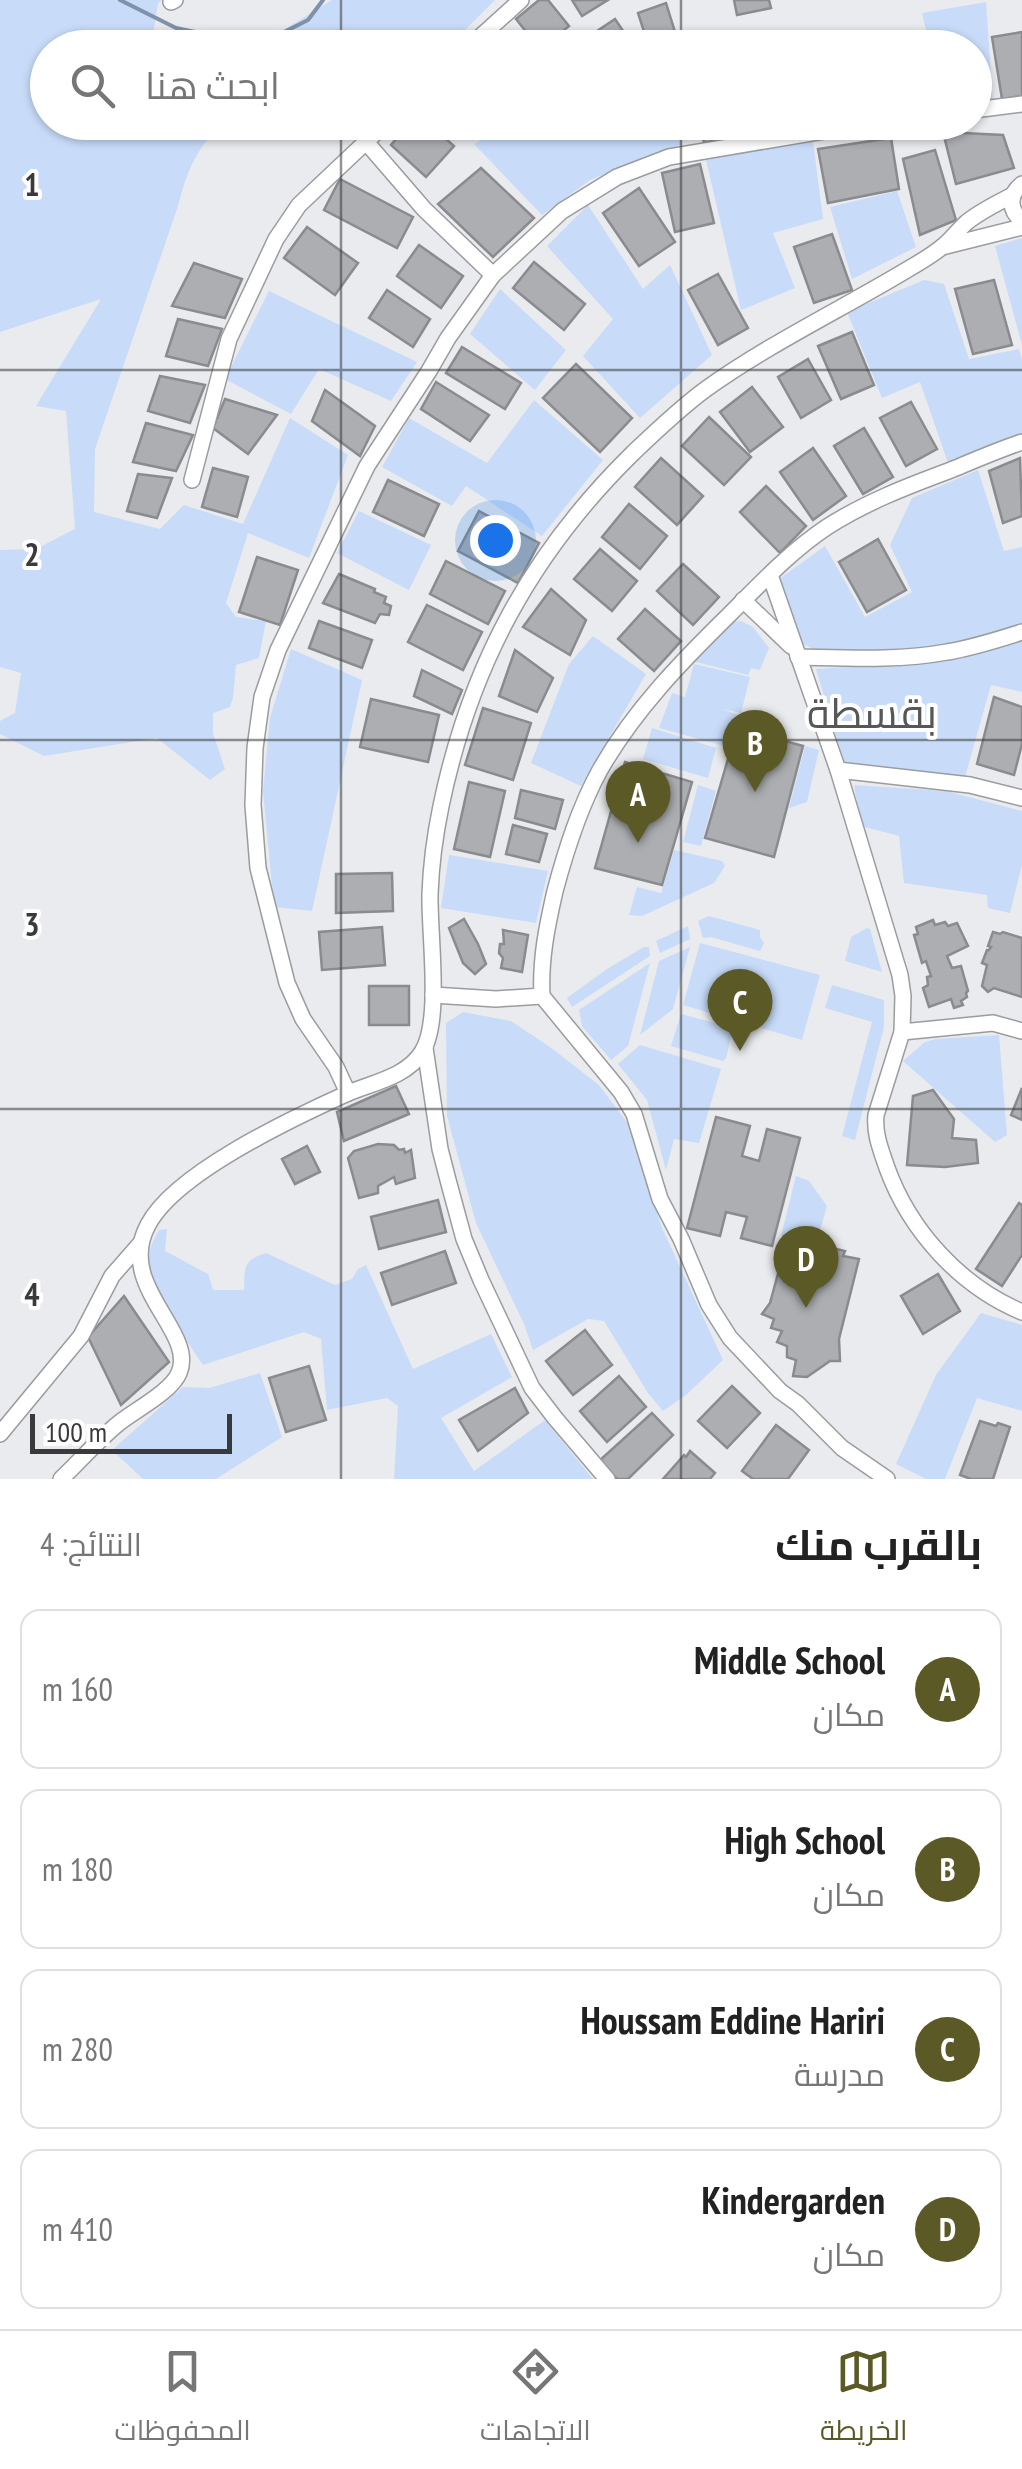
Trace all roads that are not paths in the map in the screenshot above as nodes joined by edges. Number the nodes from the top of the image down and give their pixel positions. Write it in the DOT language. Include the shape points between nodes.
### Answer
graph roads {
  1 [pos="521,0"];
  2 [pos="488,30"];
  3 [pos="1022,104"];
  4 [pos="992,108"];
  5 [pos="370,140"];
  6 [pos="764,140"];
  7 [pos="367,143"];
  8 [pos="1017,190"];
  9 [pos="1022,224"];
  10 [pos="942,247"];
  11 [pos="493,275"];
  12 [pos="1022,442"];
  13 [pos="192,480"];
  14 [pos="770,575"];
  15 [pos="744,600"];
  16 [pos="1022,632"];
  17 [pos="797,654"];
  18 [pos="838,770"];
  19 [pos="1022,798"];
  20 [pos="433,994"];
  21 [pos="542,996"];
  22 [pos="1022,1031"];
  23 [pos="902,1032"];
  24 [pos="425,1048"];
  25 [pos="348,1094"];
  26 [pos="140,1244"];
  27 [pos="1022,1312"];
  28 [pos="0,1434"];
  29 [pos="61,1479"];
  30 [pos="607,1479"];
  31 [pos="886,1479"];
  1 -- 2 [label="street"];
  3 -- 4 [label="street"];
  5 -- 7 [label="street"];
  6 -- 11 [label="street" via="669,157 603,185 562,212"];
  7 -- 11 [label="street"];
  7 -- 13 [label="street" via="299,205 257,276 228,339"];
  8 -- 9 [label="street" via="1013,212"];
  8 -- 10 [label="street"];
  9 -- 10 [label="street"];
  10 -- 20 [label="street" via="702,392 605,482 539,566 490,652 447,780 432,867"];
  11 -- 25 [label="street" via="367,466 278,650 258,720 254,805 265,899 294,1002"];
  12 -- 14 [label="street" via="868,504 814,536"];
  14 -- 15 [label="street"];
  14 -- 17 [label="street"];
  15 -- 17 [label="street"];
  15 -- 21 [label="street" via="655,692 599,772 572,832 554,898 540,967"];
  16 -- 17 [label="street" via="925,656"];
  17 -- 18 [label="street"];
  18 -- 19 [label="street" via="970,785"];
  18 -- 23 [label="street" via="896,956"];
  20 -- 21 [label="street"];
  20 -- 24 [label="street"];
  21 -- 31 [label="street" via="634,1114 660,1199 730,1338 780,1392"];
  22 -- 23 [label="street" via="993,1023"];
  23 -- 27 [label="street" via="875,1124 890,1177 920,1230 950,1264"];
  24 -- 25 [label="street" via="407,1068"];
  24 -- 30 [label="street" via="440,1150 480,1280 532,1388"];
  25 -- 26 [label="street" via="196,1176 159,1209"];
  26 -- 28 [label="street" via="112,1276 72,1348"];
  26 -- 29 [label="street" via="143,1277 179,1347 181,1370"];
}
